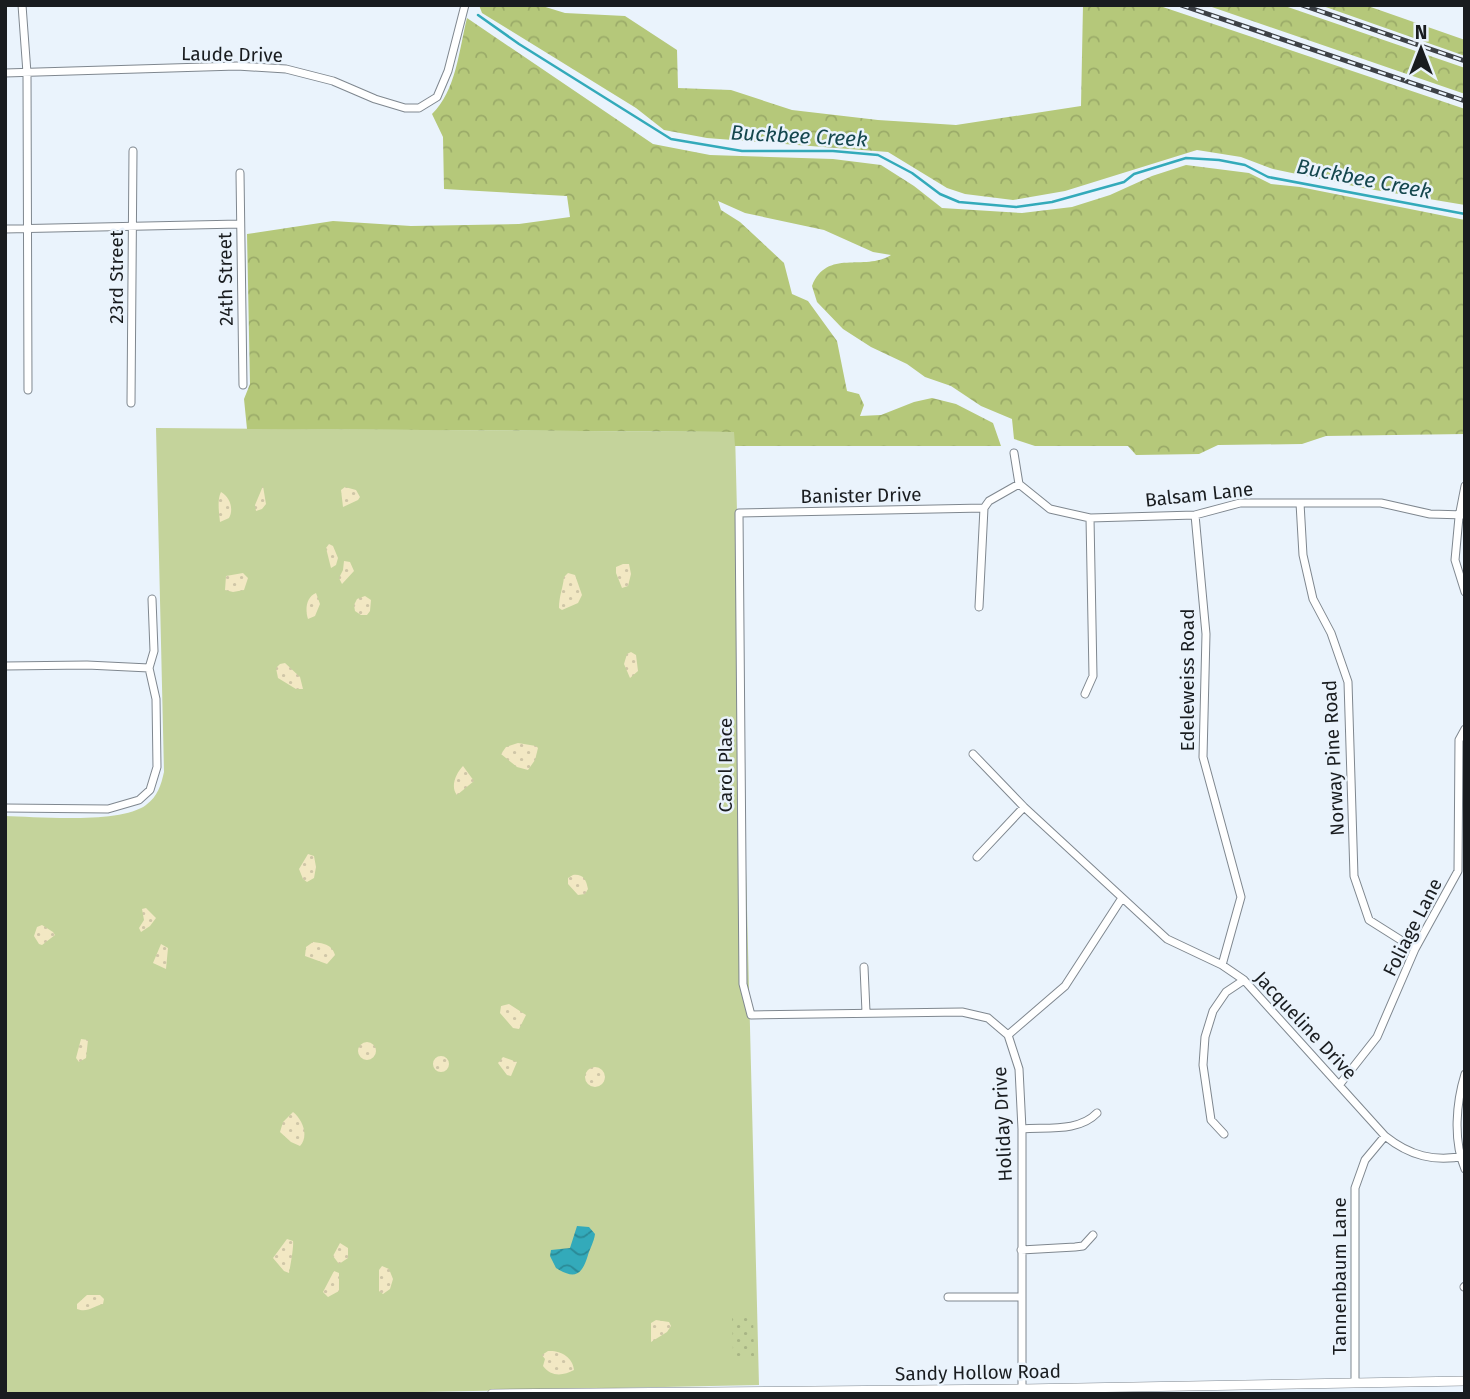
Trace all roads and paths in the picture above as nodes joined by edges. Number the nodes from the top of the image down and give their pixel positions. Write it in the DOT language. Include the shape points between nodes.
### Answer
graph roads {
  1 [pos="22,5"];
  2 [pos="464,6"];
  3 [pos="5,73"];
  4 [pos="27,73"];
  5 [pos="133,150"];
  6 [pos="240,173"];
  7 [pos="240,223"];
  8 [pos="132,226"];
  9 [pos="5,229"];
  10 [pos="27,229"];
  11 [pos="243,385"];
  12 [pos="28,390"];
  13 [pos="131,403"];
  14 [pos="1014,453"];
  15 [pos="1019,484"];
  16 [pos="1465,486"];
  17 [pos="1300,503"];
  18 [pos="984,508"];
  19 [pos="739,513"];
  20 [pos="1195,514"];
  21 [pos="1462,516"];
  22 [pos="1090,518"];
  23 [pos="1465,592"];
  24 [pos="152,599"];
  25 [pos="979,607"];
  26 [pos="5,666"];
  27 [pos="149,668"];
  28 [pos="1085,694"];
  29 [pos="1465,729"];
  30 [pos="973,754"];
  31 [pos="1024,807"];
  32 [pos="5,808"];
  33 [pos="977,857"];
  34 [pos="1122,898"];
  35 [pos="1415,949"];
  36 [pos="1223,965"];
  37 [pos="864,967"];
  38 [pos="1244,980"];
  39 [pos="866,1012"];
  40 [pos="1008,1035"];
  41 [pos="1465,1074"];
  42 [pos="1340,1084"];
  43 [pos="1097,1113"];
  44 [pos="1022,1129"];
  45 [pos="1224,1134"];
  46 [pos="1385,1136"];
  47 [pos="1462,1156"];
  48 [pos="1465,1169"];
  49 [pos="1093,1235"];
  50 [pos="1021,1250"];
  51 [pos="948,1297"];
  52 [pos="1022,1297"];
  53 [pos="1465,1381"];
  54 [pos="1355,1383"];
  55 [pos="1022,1391"];
  56 [pos="806,1392"];
  57 [pos="492,1394"];
  1 -- 4 [label="street"];
  2 -- 4 [label="street, Laude Drive" via="437,97 419,108 405,108 286,69 237,66"];
  3 -- 4 [label="street, Laude Drive"];
  4 -- 10 [label="street"];
  5 -- 8 [label="street, 23rd Street"];
  6 -- 7 [label="street, 24th Street"];
  7 -- 8 [label="street"];
  7 -- 11 [label="street, 24th Street"];
  8 -- 10 [label="street"];
  8 -- 13 [label="street, 23rd Street"];
  9 -- 10 [label="street"];
  10 -- 12 [label="street"];
  14 -- 15 [label="street"];
  15 -- 18 [label="street" via="989,500"];
  15 -- 22 [label="street, Balsam Lane" via="1050,509"];
  16 -- 21 [label="street"];
  17 -- 20 [label="street, Balsam Lane" via="1240,503"];
  17 -- 21 [label="street, Balsam Lane" via="1381,503"];
  17 -- 35 [label="street, Norway Pine Road" via="1303,555 1313,599 1348,682 1354,876 1369,920"];
  18 -- 19 [label="street, Banister Drive"];
  18 -- 25 [label="street"];
  19 -- 39 [label="street, Carol Place" via="745,1000 751,1015"];
  20 -- 22 [label="street, Balsam Lane"];
  20 -- 36 [label="street, Edeleweiss Road" via="1206,634 1203,757 1241,897"];
  21 -- 23 [label="street" via="1455,560"];
  22 -- 28 [label="street" via="1093,676"];
  24 -- 27 [label="street" via="154,651"];
  26 -- 27 [label="street"];
  27 -- 32 [label="street" via="156,699 157,767 145,797 121,807"];
  29 -- 35 [label="street, Foliage Lane" via="1459,740 1458,872"];
  30 -- 31 [label="street, Jacqueline Drive"];
  31 -- 33 [label="street"];
  31 -- 34 [label="street, Jacqueline Drive"];
  34 -- 36 [label="street, Jacqueline Drive" via="1167,939"];
  34 -- 40 [label="street" via="1065,986"];
  35 -- 42 [label="street, Foliage Lane" via="1377,1037"];
  36 -- 38 [label="street, Jacqueline Drive"];
  37 -- 39 [label="street"];
  38 -- 42 [label="street, Jacqueline Drive"];
  38 -- 45 [label="street" via="1226,992 1213,1011 1205,1037 1203,1065 1211,1120"];
  39 -- 40 [label="street" via="962,1012 988,1018"];
  40 -- 44 [label="street, Holiday Drive" via="1019,1069"];
  41 -- 47 [label="street" via="1458,1102"];
  42 -- 46 [label="street, Jacqueline Drive"];
  43 -- 44 [label="street" via="1080,1126"];
  44 -- 50 [label="street, Holiday Drive"];
  46 -- 47 [label="street, Jacqueline Drive" via="1421,1157"];
  46 -- 54 [label="street, Tannenbaum Lane" via="1365,1160 1355,1188"];
  47 -- 48 [label="street"];
  49 -- 50 [label="street" via="1083,1246"];
  50 -- 52 [label="street, Holiday Drive"];
  51 -- 52 [label="street"];
  52 -- 55 [label="street, Holiday Drive"];
  53 -- 54 [label="street, Sandy Hollow Road"];
  54 -- 55 [label="street, Sandy Hollow Road"];
  55 -- 56 [label="street, Sandy Hollow Road"];
  56 -- 57 [label="street, Sandy Hollow Road"];
}
